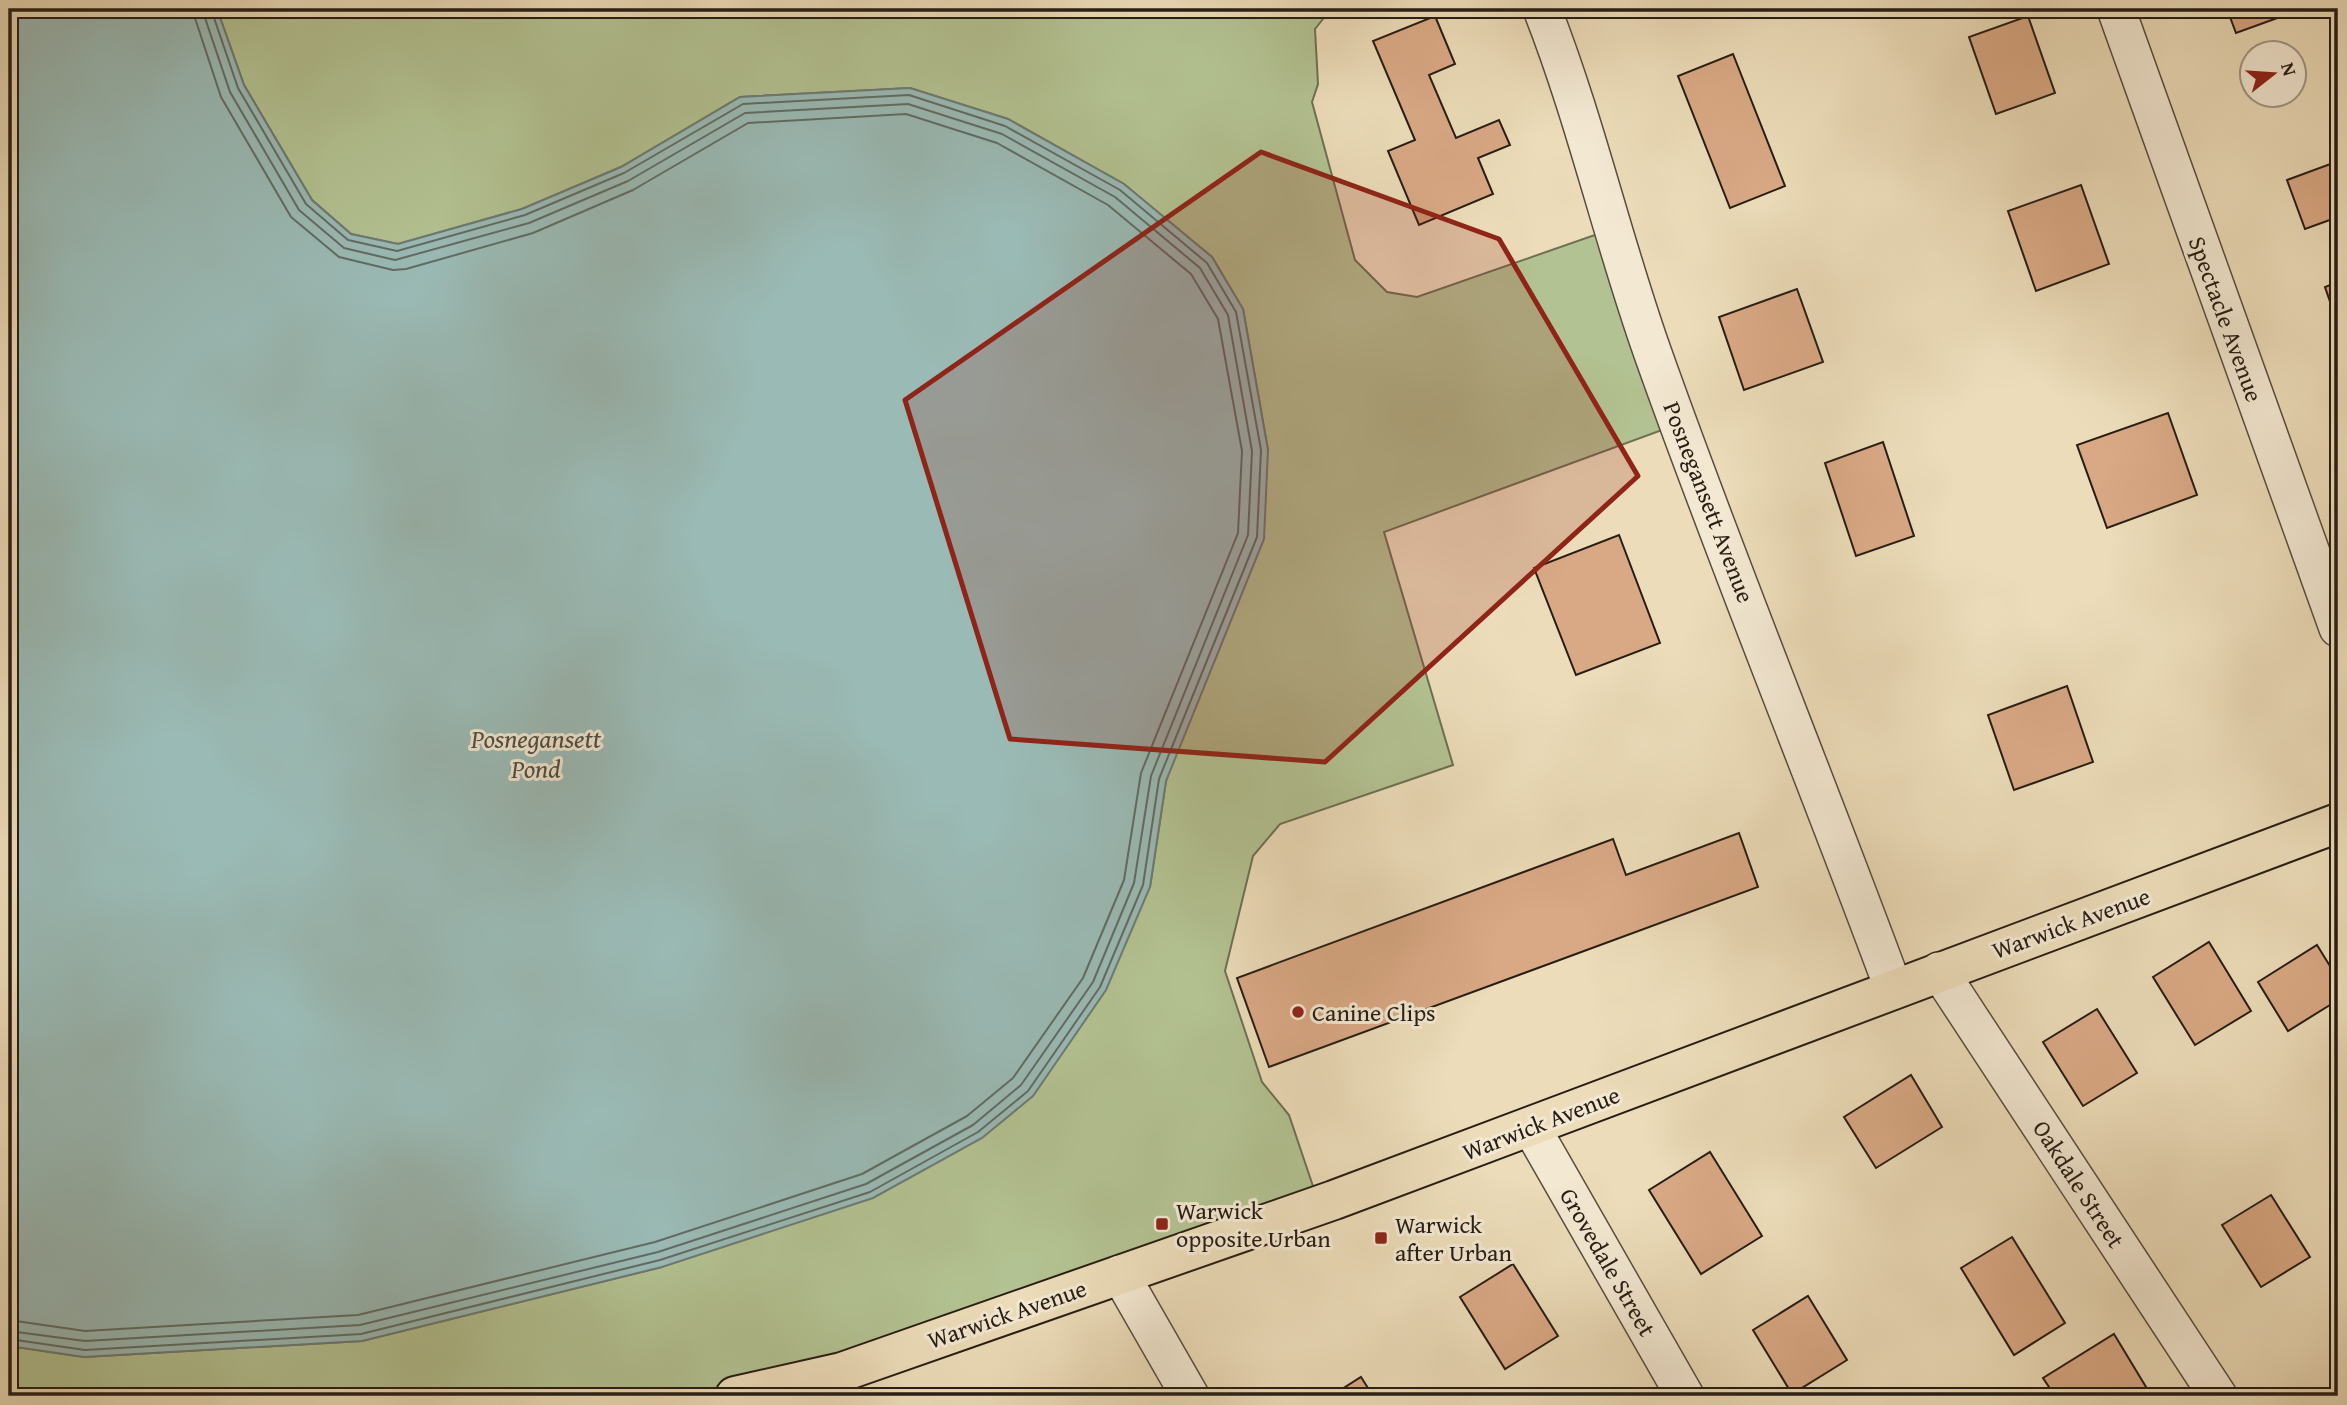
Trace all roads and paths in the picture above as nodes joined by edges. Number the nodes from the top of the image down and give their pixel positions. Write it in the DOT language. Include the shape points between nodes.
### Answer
graph roads {
  1 [pos="1542,9"];
  2 [pos="2116,9"];
  3 [pos="2338,628"];
  4 [pos="2338,823"];
  5 [pos="1939,971"];
  6 [pos="1894,990"];
  7 [pos="1531,1127"];
  8 [pos="1120,1274"];
  9 [pos="735,1396"];
  10 [pos="1190,1396"];
  11 [pos="1685,1396"];
  12 [pos="2218,1396"];
  1 -- 6 [label="street, Posnegansett Avenue" via="1569,79 1627,279 1693,468"];
  2 -- 3 [label="street, Spectacle Avenue"];
  4 -- 5 [label="main road, Warwick Avenue"];
  5 -- 6 [label="main road, Warwick Avenue"];
  5 -- 12 [label="street, Oakdale Street"];
  6 -- 7 [label="main road, Warwick Avenue"];
  7 -- 8 [label="main road, Warwick Avenue"];
  7 -- 11 [label="street, Grovedale Street"];
  8 -- 9 [label="main road, Warwick Avenue" via="842,1372"];
  8 -- 10 [label="street"];
}
